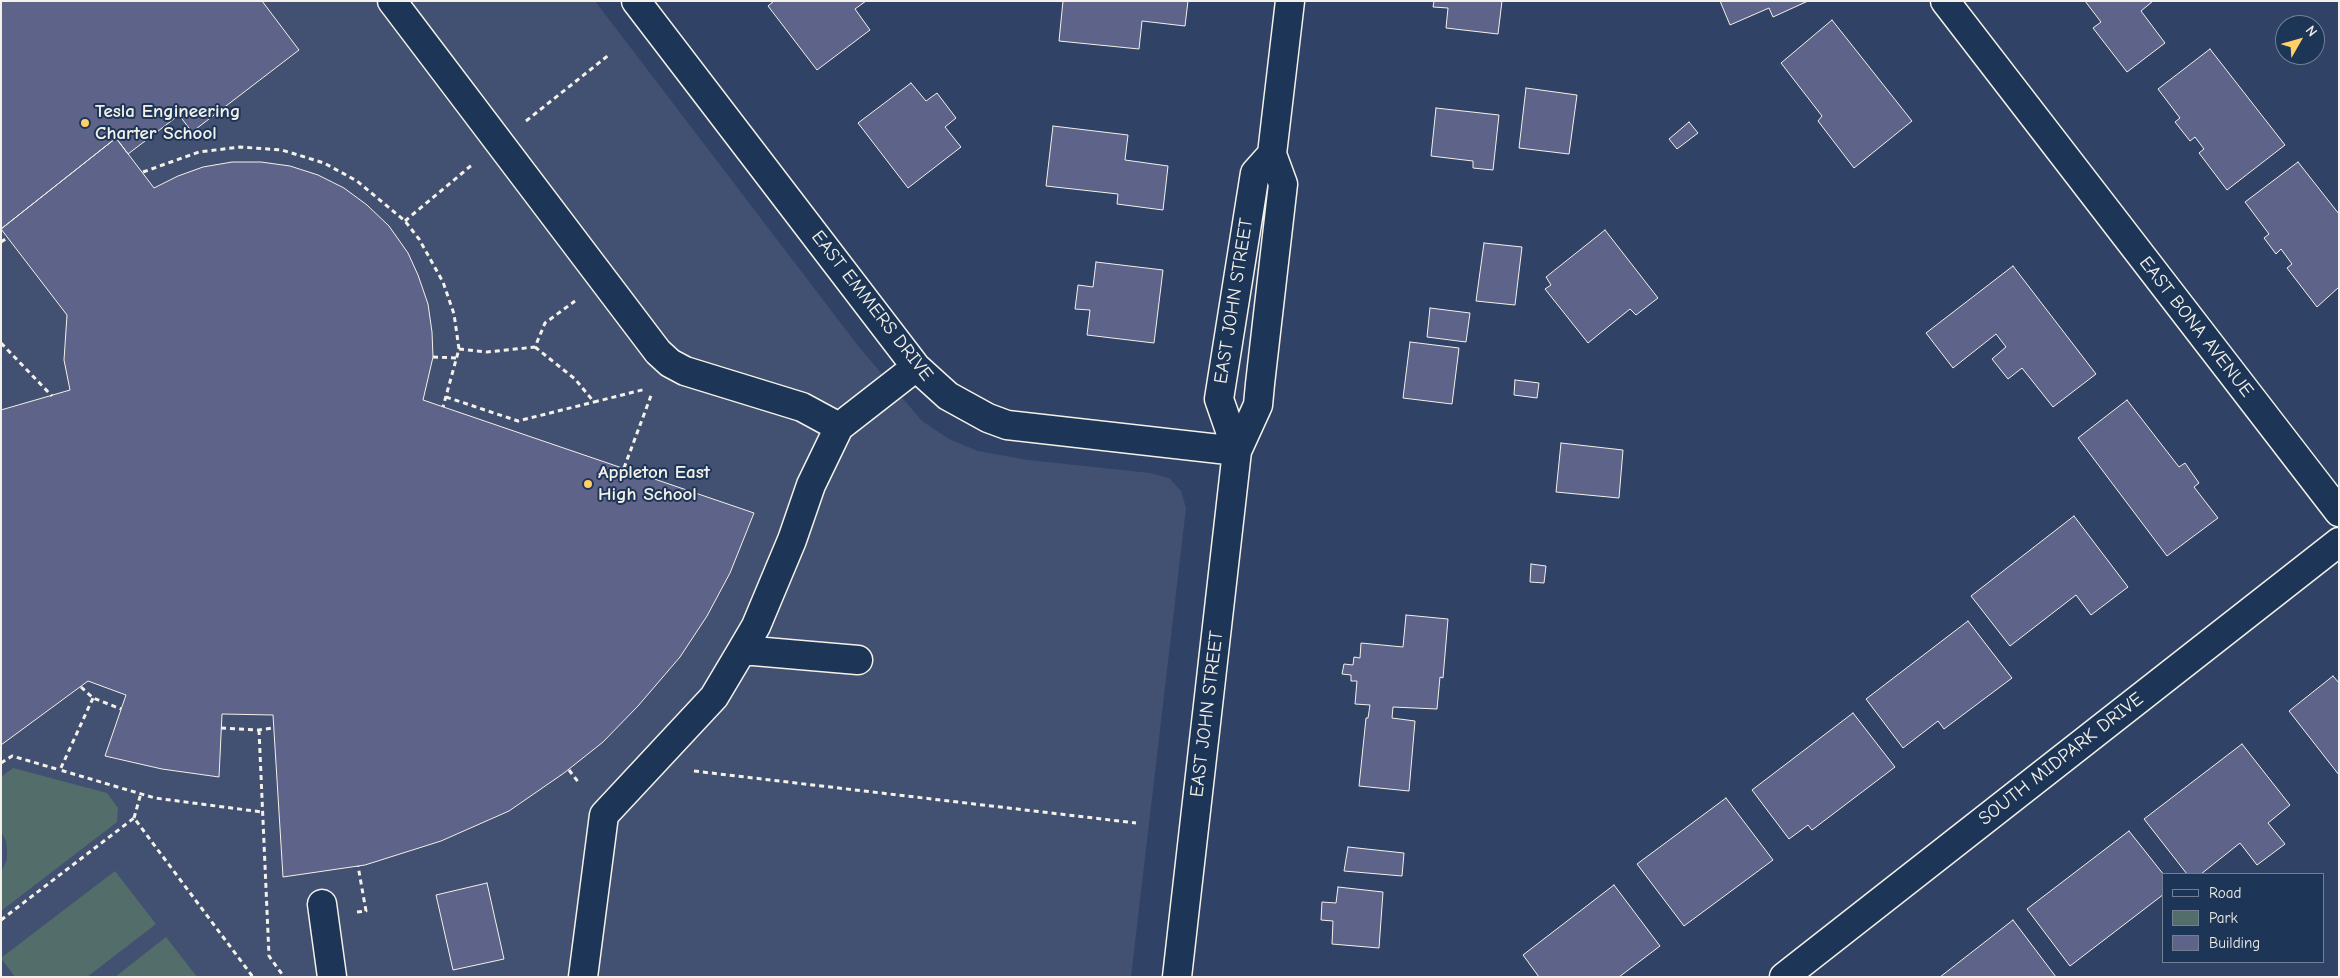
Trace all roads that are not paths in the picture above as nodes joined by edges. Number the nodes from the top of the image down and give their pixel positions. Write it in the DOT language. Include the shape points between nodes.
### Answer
graph roads {
  1 [pos="392,1"];
  2 [pos="636,1"];
  3 [pos="1290,1"];
  4 [pos="1944,1"];
  5 [pos="1272,154"];
  6 [pos="916,366"];
  7 [pos="840,427"];
  8 [pos="1237,451"];
  9 [pos="2339,512"];
  10 [pos="2339,542"];
  11 [pos="742,650"];
  12 [pos="858,660"];
  13 [pos="322,904"];
  14 [pos="332,977"];
  15 [pos="583,977"];
  16 [pos="1177,977"];
  17 [pos="1784,977"];
  1 -- 7 [label="street" via="658,352 685,371 802,407"];
  2 -- 6 [label="street, EAST EMMERS DRIVE"];
  3 -- 5 [label="street, EAST JOHN STREET"];
  4 -- 9 [label="street, EAST BONA AVENUE"];
  5 -- 8 [label="street, EAST JOHN STREET" via="1283,184 1258,405"];
  5 -- 8 [label="street, EAST JOHN STREET" via="1255,173 1219,398"];
  6 -- 7 [label="street"];
  6 -- 8 [label="street, EAST EMMERS DRIVE" via="948,396 1007,425"];
  7 -- 11 [label="street" via="811,485 792,540 756,626"];
  8 -- 16 [label="street, EAST JOHN STREET"];
  10 -- 17 [label="street, SOUTH MIDPARK DRIVE"];
  11 -- 12 [label="street"];
  11 -- 15 [label="street" via="714,697 604,815"];
  13 -- 14 [label="street"];
}
